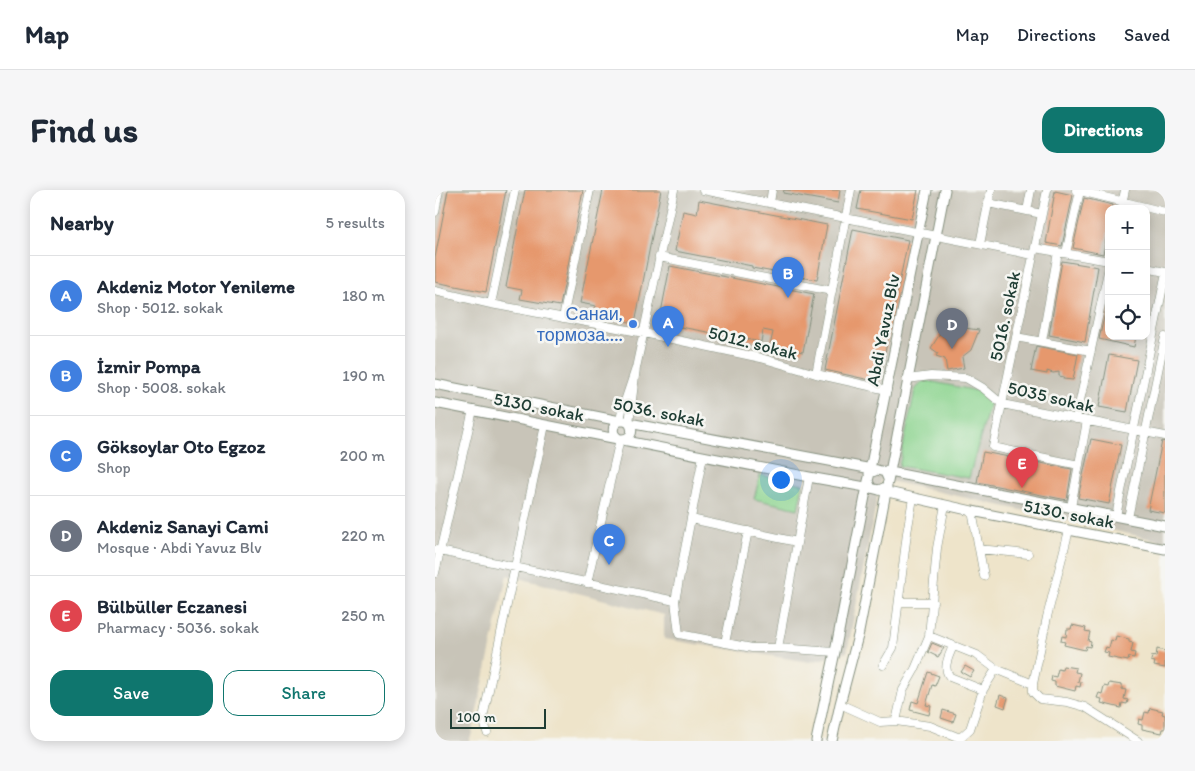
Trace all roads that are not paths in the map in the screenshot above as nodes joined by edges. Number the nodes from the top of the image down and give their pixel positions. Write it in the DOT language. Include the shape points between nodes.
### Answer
graph roads {
  1 [pos="439,190"];
  2 [pos="515,190"];
  3 [pos="590,190"];
  4 [pos="674,190"];
  5 [pos="703,190"];
  6 [pos="772,190"];
  7 [pos="851,190"];
  8 [pos="927,190"];
  9 [pos="945,190"];
  10 [pos="991,190"];
  11 [pos="1031,190"];
  12 [pos="1047,190"];
  13 [pos="1078,190"];
  14 [pos="1125,190"];
  15 [pos="770,203"];
  16 [pos="988,204"];
  17 [pos="1122,205"];
  18 [pos="1150,210"];
  19 [pos="1027,211"];
  20 [pos="435,212"];
  21 [pos="1165,212"];
  22 [pos="1042,214"];
  23 [pos="845,218"];
  24 [pos="919,233"];
  25 [pos="936,236"];
  26 [pos="980,244"];
  27 [pos="1034,251"];
  28 [pos="1062,253"];
  29 [pos="659,257"];
  30 [pos="1105,260"];
  31 [pos="1150,269"];
  32 [pos="1165,272"];
  33 [pos="1165,277"];
  34 [pos="1105,286"];
  35 [pos="435,291"];
  36 [pos="832,291"];
  37 [pos="491,304"];
  38 [pos="563,318"];
  39 [pos="643,333"];
  40 [pos="1016,337"];
  41 [pos="1165,337"];
  42 [pos="1041,341"];
  43 [pos="1091,351"];
  44 [pos="816,374"];
  45 [pos="907,379"];
  46 [pos="435,384"];
  47 [pos="887,390"];
  48 [pos="435,403"];
  49 [pos="1002,404"];
  50 [pos="473,410"];
  51 [pos="1076,419"];
  52 [pos="1087,421"];
  53 [pos="624,422"];
  54 [pos="545,425"];
  55 [pos="1133,430"];
  56 [pos="1145,432"];
  57 [pos="1165,436"];
  58 [pos="620,439"];
  59 [pos="703,456"];
  60 [pos="1079,465"];
  61 [pos="809,477"];
  62 [pos="878,480"];
  63 [pos="913,498"];
  64 [pos="945,505"];
  65 [pos="1071,507"];
  66 [pos="972,511"];
  67 [pos="1116,516"];
  68 [pos="1128,518"];
  69 [pos="691,519"];
  70 [pos="1165,526"];
  71 [pos="1069,530"];
  72 [pos="748,531"];
  73 [pos="797,542"];
  74 [pos="979,549"];
  75 [pos="1165,549"];
  76 [pos="437,550"];
  77 [pos="1028,554"];
  78 [pos="516,567"];
  79 [pos="435,573"];
  80 [pos="984,576"];
  81 [pos="587,583"];
  82 [pos="675,602"];
  83 [pos="899,602"];
  84 [pos="933,602"];
  85 [pos="929,636"];
  86 [pos="725,643"];
  87 [pos="953,646"];
  88 [pos="778,648"];
  89 [pos="835,652"];
  90 [pos="883,665"];
  91 [pos="995,669"];
  92 [pos="1033,684"];
  93 [pos="983,690"];
  94 [pos="840,704"];
  95 [pos="896,721"];
  96 [pos="487,732"];
  97 [pos="1128,738"];
  98 [pos="960,739"];
  99 [pos="816,741"];
  100 [pos="831,741"];
  101 [pos="1138,741"];
  1 -- 20 [label="street"];
  2 -- 37 [label="street"];
  3 -- 38 [label="street"];
  4 -- 29 [label="street"];
  5 -- 15 [label="street"];
  6 -- 15 [label="street"];
  7 -- 23 [label="street"];
  8 -- 24 [label="main road, Abdi Yavuz Blv"];
  9 -- 25 [label="main road"];
  10 -- 16 [label="street"];
  11 -- 19 [label="street"];
  12 -- 22 [label="street, 5016. sokak"];
  13 -- 17 [label="street"];
  13 -- 28 [label="street"];
  14 -- 17 [label="street"];
  15 -- 23 [label="street"];
  16 -- 19 [label="street"];
  16 -- 26 [label="street"];
  18 -- 21 [label="street"];
  19 -- 22 [label="street"];
  22 -- 27 [label="street, 5016. sokak"];
  23 -- 24 [label="street"];
  23 -- 36 [label="street"];
  24 -- 25 [label="street"];
  24 -- 47 [label="main road, Abdi Yavuz Blv"];
  25 -- 26 [label="street"];
  25 -- 45 [label="main road"];
  26 -- 27 [label="street"];
  27 -- 28 [label="street"];
  27 -- 40 [label="street, 5016. sokak"];
  28 -- 30 [label="street"];
  28 -- 42 [label="street"];
  29 -- 36 [label="street"];
  29 -- 39 [label="street"];
  31 -- 32 [label="street"];
  33 -- 55 [label="street"];
  34 -- 43 [label="street"];
  35 -- 37 [label="street, 5012. sokak"];
  36 -- 44 [label="street"];
  37 -- 38 [label="street, 5012. sokak"];
  38 -- 39 [label="street, 5012. sokak"];
  39 -- 44 [label="street, 5012. sokak" via="761,358"];
  39 -- 53 [label="street"];
  40 -- 42 [label="street"];
  40 -- 49 [label="street, 5016. sokak"];
  41 -- 56 [label="street"];
  42 -- 43 [label="street"];
  43 -- 51 [label="street"];
  44 -- 47 [label="street, 5012. sokak"];
  45 -- 49 [label="street, 5035 sokak" via="931,376 966,378"];
  45 -- 62 [label="main road"];
  46 -- 53 [label="main road, 5036. sokak"];
  47 -- 62 [label="main road, Abdi Yavuz Blv"];
  48 -- 50 [label="main road, 5130. sokak"];
  49 -- 51 [label="street, 5035 sokak"];
  49 -- 60 [label="street, 5016. sokak" via="993,447"];
  50 -- 54 [label="main road, 5130. sokak"];
  50 -- 76 [label="street"];
  51 -- 52 [label="street, 5035 sokak"];
  52 -- 55 [label="street, 5035 sokak"];
  52 -- 60 [label="street"];
  53 -- 58 [label="main road" via="631,428 631,435"];
  53 -- 58 [label="main road" via="615,423 613,430 615,437"];
  53 -- 62 [label="main road, 5036. sokak"];
  54 -- 58 [label="main road, 5130. sokak"];
  54 -- 78 [label="street"];
  55 -- 56 [label="street, 5035 sokak"];
  55 -- 67 [label="street"];
  56 -- 57 [label="street, 5035 sokak"];
  56 -- 68 [label="street"];
  58 -- 59 [label="main road, 5130. sokak"];
  58 -- 81 [label="street"];
  59 -- 61 [label="main road, 5130. sokak"];
  59 -- 69 [label="street"];
  60 -- 65 [label="street"];
  61 -- 62 [label="main road, 5130. sokak"];
  61 -- 73 [label="street"];
  62 -- 63 [label="main road, 5130. sokak"];
  62 -- 65 [label="main road, 5036. sokak"];
  62 -- 89 [label="main road"];
  62 -- 94 [label="main road" via="859,632"];
  63 -- 64 [label="main road, 5130. sokak"];
  63 -- 83 [label="street"];
  64 -- 66 [label="main road, 5130. sokak"];
  64 -- 84 [label="street" via="937,548"];
  65 -- 67 [label="main road, 5036. sokak"];
  66 -- 71 [label="main road, 5130. sokak"];
  66 -- 74 [label="street"];
  67 -- 68 [label="main road, 5036. sokak"];
  68 -- 70 [label="main road, 5036. sokak"];
  69 -- 72 [label="street"];
  69 -- 82 [label="street"];
  71 -- 75 [label="main road, 5130. sokak"];
  71 -- 92 [label="street"];
  72 -- 73 [label="street"];
  72 -- 86 [label="street"];
  73 -- 88 [label="street"];
  74 -- 77 [label="street"];
  74 -- 80 [label="street"];
  76 -- 78 [label="street"];
  76 -- 79 [label="street"];
  78 -- 81 [label="street"];
  78 -- 96 [label="street" via="483,718"];
  81 -- 82 [label="street"];
  82 -- 86 [label="street" via="679,634"];
  83 -- 84 [label="street"];
  83 -- 90 [label="street" via="893,648"];
  84 -- 85 [label="street"];
  85 -- 87 [label="street"];
  85 -- 95 [label="street" via="903,690"];
  86 -- 88 [label="street" via="751,648"];
  87 -- 91 [label="street" via="977,655"];
  87 -- 93 [label="street" via="946,673"];
  88 -- 89 [label="street"];
  89 -- 99 [label="main road"];
  91 -- 92 [label="street"];
  91 -- 93 [label="street"];
  92 -- 97 [label="street" via="1033,692 1040,699 1085,707"];
  93 -- 98 [label="street" via="970,729"];
  94 -- 95 [label="street" via="880,722"];
  94 -- 100 [label="main road"];
  95 -- 98 [label="street" via="930,726"];
  97 -- 101 [label="street"];
}
